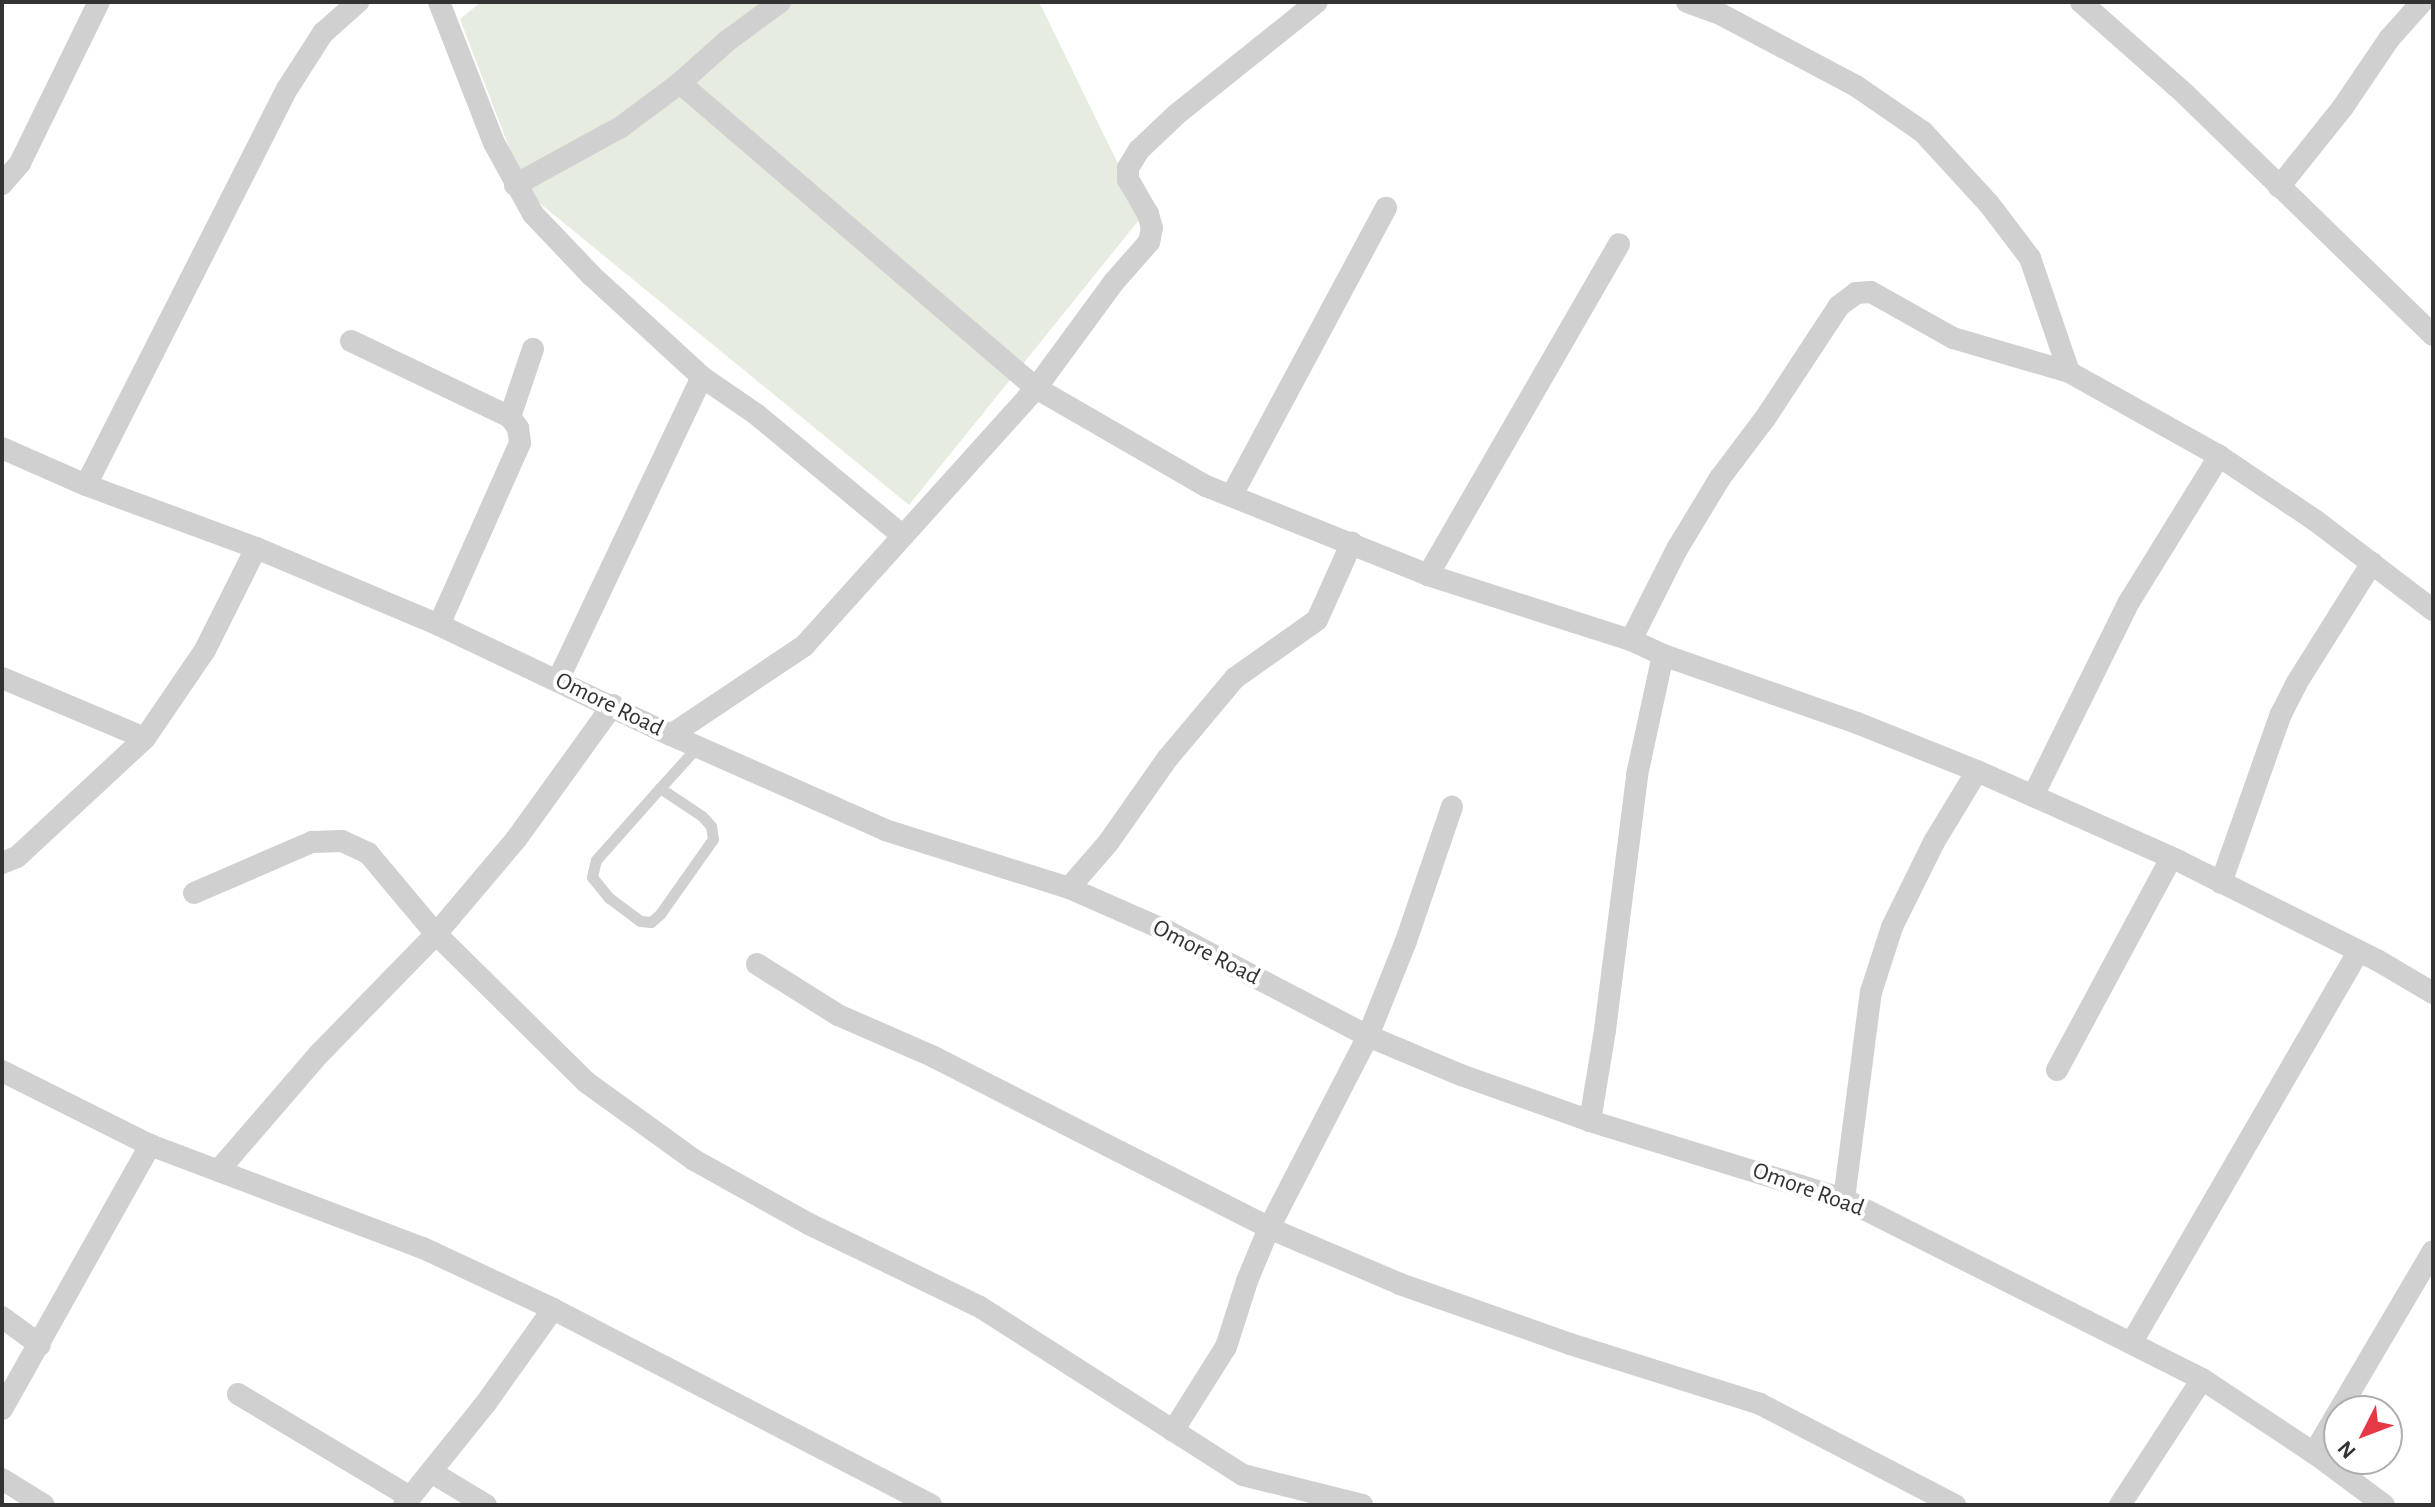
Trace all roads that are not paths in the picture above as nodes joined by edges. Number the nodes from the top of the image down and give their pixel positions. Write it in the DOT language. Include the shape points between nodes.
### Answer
graph roads {
  1 [pos="99,2"];
  2 [pos="358,2"];
  3 [pos="439,2"];
  4 [pos="780,2"];
  5 [pos="1317,2"];
  6 [pos="1687,2"];
  7 [pos="2081,2"];
  8 [pos="2421,2"];
  9 [pos="1728,9"];
  10 [pos="680,83"];
  11 [pos="2,184"];
  12 [pos="515,185"];
  13 [pos="2279,187"];
  14 [pos="1386,208"];
  15 [pos="1619,244"];
  16 [pos="2433,335"];
  17 [pos="351,341"];
  18 [pos="533,349"];
  19 [pos="2069,372"];
  20 [pos="702,377"];
  21 [pos="1036,388"];
  22 [pos="510,417"];
  23 [pos="2,448"];
  24 [pos="2219,456"];
  25 [pos="86,485"];
  26 [pos="1232,495"];
  27 [pos="903,536"];
  28 [pos="1352,542"];
  29 [pos="256,548"];
  30 [pos="2372,563"];
  31 [pos="1428,575"];
  32 [pos="2433,610"];
  33 [pos="439,625"];
  34 [pos="1631,640"];
  35 [pos="1663,655"];
  36 [pos="2,678"];
  37 [pos="558,680"];
  38 [pos="613,705"];
  39 [pos="671,735"];
  40 [pos="145,738"];
  41 [pos="697,747"];
  42 [pos="1977,771"];
  43 [pos="660,788"];
  44 [pos="2033,796"];
  45 [pos="1452,807"];
  46 [pos="2171,858"];
  47 [pos="2,863"];
  48 [pos="2221,883"];
  49 [pos="1069,888"];
  50 [pos="194,893"];
  51 [pos="436,934"];
  52 [pos="2359,951"];
  53 [pos="757,964"];
  54 [pos="2433,993"];
  55 [pos="1368,1036"];
  56 [pos="2057,1070"];
  57 [pos="2,1071"];
  58 [pos="1590,1121"];
  59 [pos="150,1145"];
  60 [pos="218,1171"];
  61 [pos="1844,1199"];
  62 [pos="1269,1228"];
  63 [pos="2433,1251"];
  64 [pos="553,1309"];
  65 [pos="2,1317"];
  66 [pos="2132,1342"];
  67 [pos="40,1345"];
  68 [pos="2202,1379"];
  69 [pos="238,1394"];
  70 [pos="2,1409"];
  71 [pos="1173,1431"];
  72 [pos="2314,1453"];
  73 [pos="431,1472"];
  74 [pos="2,1479"];
  75 [pos="407,1501"];
  76 [pos="44,1505"];
  77 [pos="486,1505"];
  78 [pos="931,1505"];
  79 [pos="1362,1505"];
  80 [pos="1955,1505"];
  81 [pos="2120,1505"];
  82 [pos="2384,1505"];
  1 -- 11 [label="street" via="20,163"];
  2 -- 25 [label="street" via="323,33 287,89"];
  3 -- 12 [label="street"];
  4 -- 10 [label="street"];
  5 -- 21 [label="street" via="1139,150 1128,168 1128,180 1148,214 1149,242"];
  6 -- 9 [label="street"];
  7 -- 13 [label="street"];
  8 -- 13 [label="street"];
  9 -- 19 [label="street" via="1923,132 2030,258"];
  10 -- 12 [label="street" via="621,127"];
  10 -- 21 [label="street"];
  12 -- 20 [label="street" via="533,214 570,254"];
  13 -- 16 [label="street"];
  14 -- 26 [label="street"];
  15 -- 31 [label="street"];
  17 -- 22 [label="street"];
  18 -- 22 [label="street"];
  19 -- 24 [label="street"];
  19 -- 34 [label="street" via="1953,338 1871,292 1856,293 1839,306 1720,478"];
  20 -- 27 [label="street" via="756,414"];
  20 -- 37 [label="street"];
  21 -- 26 [label="street" via="1206,486"];
  21 -- 27 [label="street"];
  22 -- 33 [label="street" via="520,443"];
  23 -- 25 [label="street, Omore Road"];
  24 -- 30 [label="street"];
  24 -- 44 [label="street" via="2129,602"];
  25 -- 29 [label="street, Omore Road"];
  26 -- 28 [label="street"];
  27 -- 39 [label="street" via="804,646"];
  28 -- 31 [label="street"];
  28 -- 49 [label="street" via="1317,620 1235,678"];
  29 -- 33 [label="street, Omore Road"];
  29 -- 40 [label="street" via="205,650"];
  30 -- 32 [label="street"];
  30 -- 48 [label="street" via="2296,684"];
  31 -- 34 [label="street"];
  33 -- 37 [label="street, Omore Road"];
  34 -- 35 [label="street"];
  35 -- 42 [label="street"];
  35 -- 58 [label="street" via="1637,775"];
  36 -- 40 [label="street"];
  37 -- 38 [label="street, Omore Road"];
  38 -- 39 [label="street, Omore Road"];
  38 -- 51 [label="street" via="517,838"];
  39 -- 41 [label="street, Omore Road"];
  40 -- 47 [label="street" via="17,857"];
  41 -- 43 [label="lane"];
  41 -- 49 [label="street, Omore Road" via="885,830"];
  42 -- 44 [label="street"];
  42 -- 61 [label="street" via="1892,927 1871,992"];
  43 -- 43 [label="lane" via="596,860 592,877 640,921 651,922 660,914 713,839 702,816"];
  44 -- 46 [label="street"];
  45 -- 55 [label="street"];
  46 -- 48 [label="street"];
  46 -- 56 [label="street"];
  48 -- 52 [label="street"];
  49 -- 55 [label="street, Omore Road" via="1167,931"];
  50 -- 51 [label="street" via="312,842 342,841 368,853"];
  51 -- 60 [label="street" via="319,1054"];
  51 -- 71 [label="street" via="586,1082 694,1160 809,1224 980,1307"];
  52 -- 54 [label="street"];
  52 -- 66 [label="street"];
  53 -- 62 [label="street" via="838,1015 934,1057"];
  55 -- 58 [label="street, Omore Road"];
  55 -- 62 [label="street"];
  57 -- 59 [label="street"];
  58 -- 61 [label="street, Omore Road"];
  59 -- 60 [label="street"];
  59 -- 67 [label="street"];
  60 -- 64 [label="street" via="423,1248"];
  61 -- 66 [label="street, Omore Road"];
  62 -- 71 [label="street" via="1226,1347"];
  62 -- 80 [label="street" via="1400,1284 1760,1404"];
  63 -- 72 [label="street"];
  64 -- 73 [label="street"];
  64 -- 78 [label="street"];
  65 -- 67 [label="street"];
  66 -- 68 [label="street, Omore Road"];
  67 -- 70 [label="street"];
  68 -- 72 [label="street, Omore Road"];
  68 -- 81 [label="street"];
  69 -- 75 [label="street"];
  71 -- 79 [label="street" via="1243,1475"];
  72 -- 82 [label="street, Omore Road"];
  73 -- 75 [label="street"];
  73 -- 77 [label="street"];
  74 -- 76 [label="street"];
}
